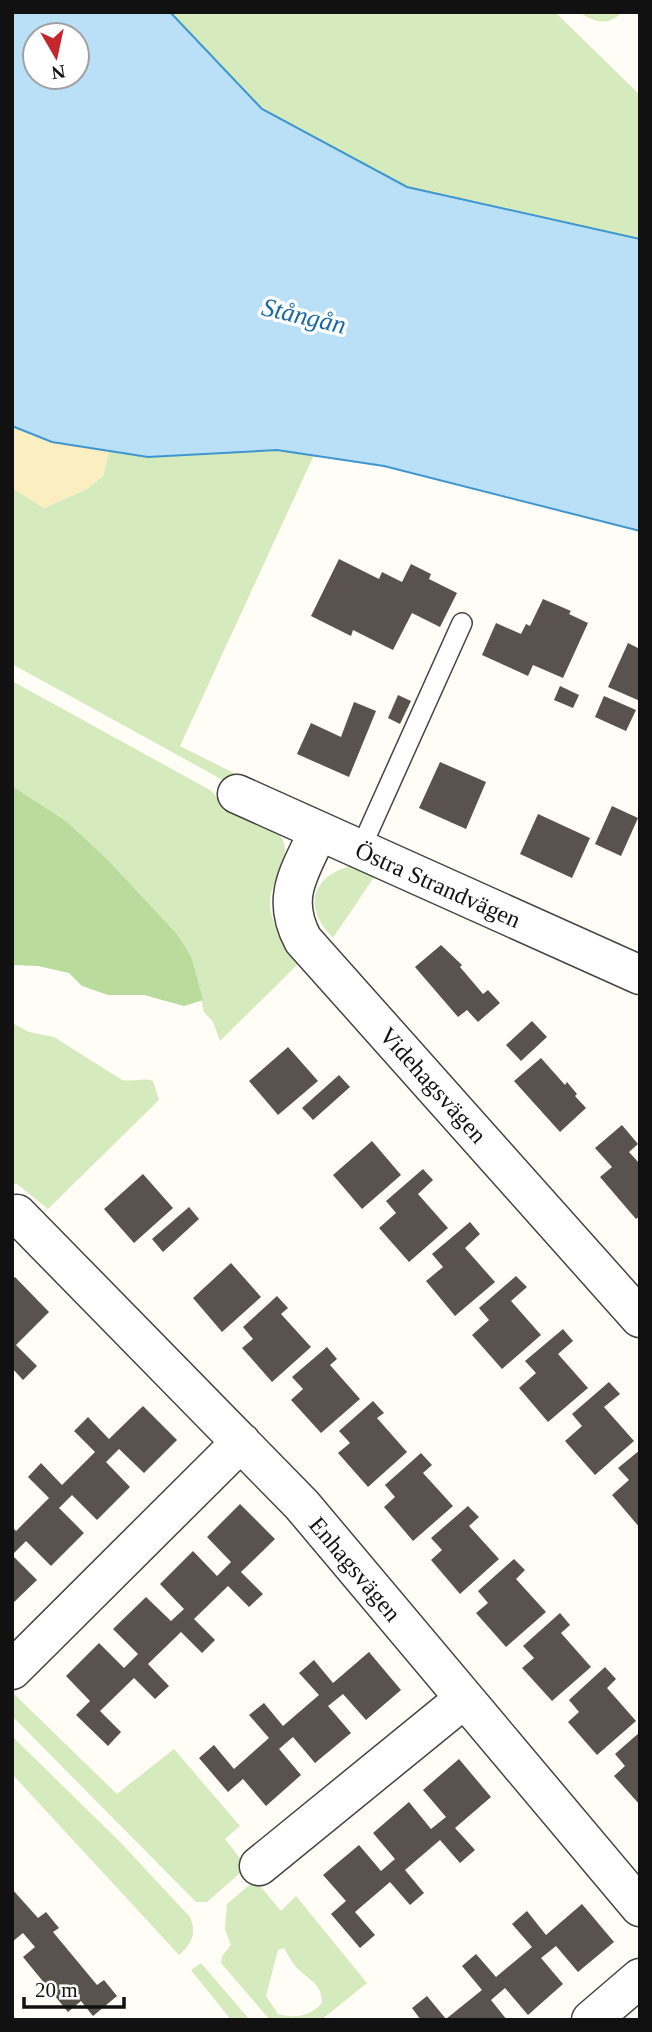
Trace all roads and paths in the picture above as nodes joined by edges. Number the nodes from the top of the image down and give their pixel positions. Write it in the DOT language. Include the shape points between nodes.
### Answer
graph roads {
  1 [pos="462,624"];
  2 [pos="237,794"];
  3 [pos="318,832"];
  4 [pos="360,850"];
  5 [pos="640,975"];
  6 [pos="12,1219"];
  7 [pos="640,1318"];
  8 [pos="242,1442"];
  9 [pos="12,1670"];
  10 [pos="464,1699"];
  11 [pos="259,1866"];
  12 [pos="640,1906"];
  13 [pos="640,1978"];
  14 [pos="591,2020"];
  1 -- 4 [label="lane"];
  2 -- 3 [label="street, Östra Strandvägen"];
  3 -- 4 [label="street, Östra Strandvägen"];
  3 -- 7 [label="street, Videhagsvägen" via="292,897 294,923 303,940"];
  4 -- 5 [label="street, Östra Strandvägen"];
  6 -- 8 [label="street, Enhagsvägen" via="17,1214"];
  8 -- 9 [label="street"];
  8 -- 10 [label="street, Enhagsvägen" via="302,1505"];
  10 -- 11 [label="street"];
  10 -- 12 [label="street, Enhagsvägen"];
  13 -- 14 [label="street"];
}
